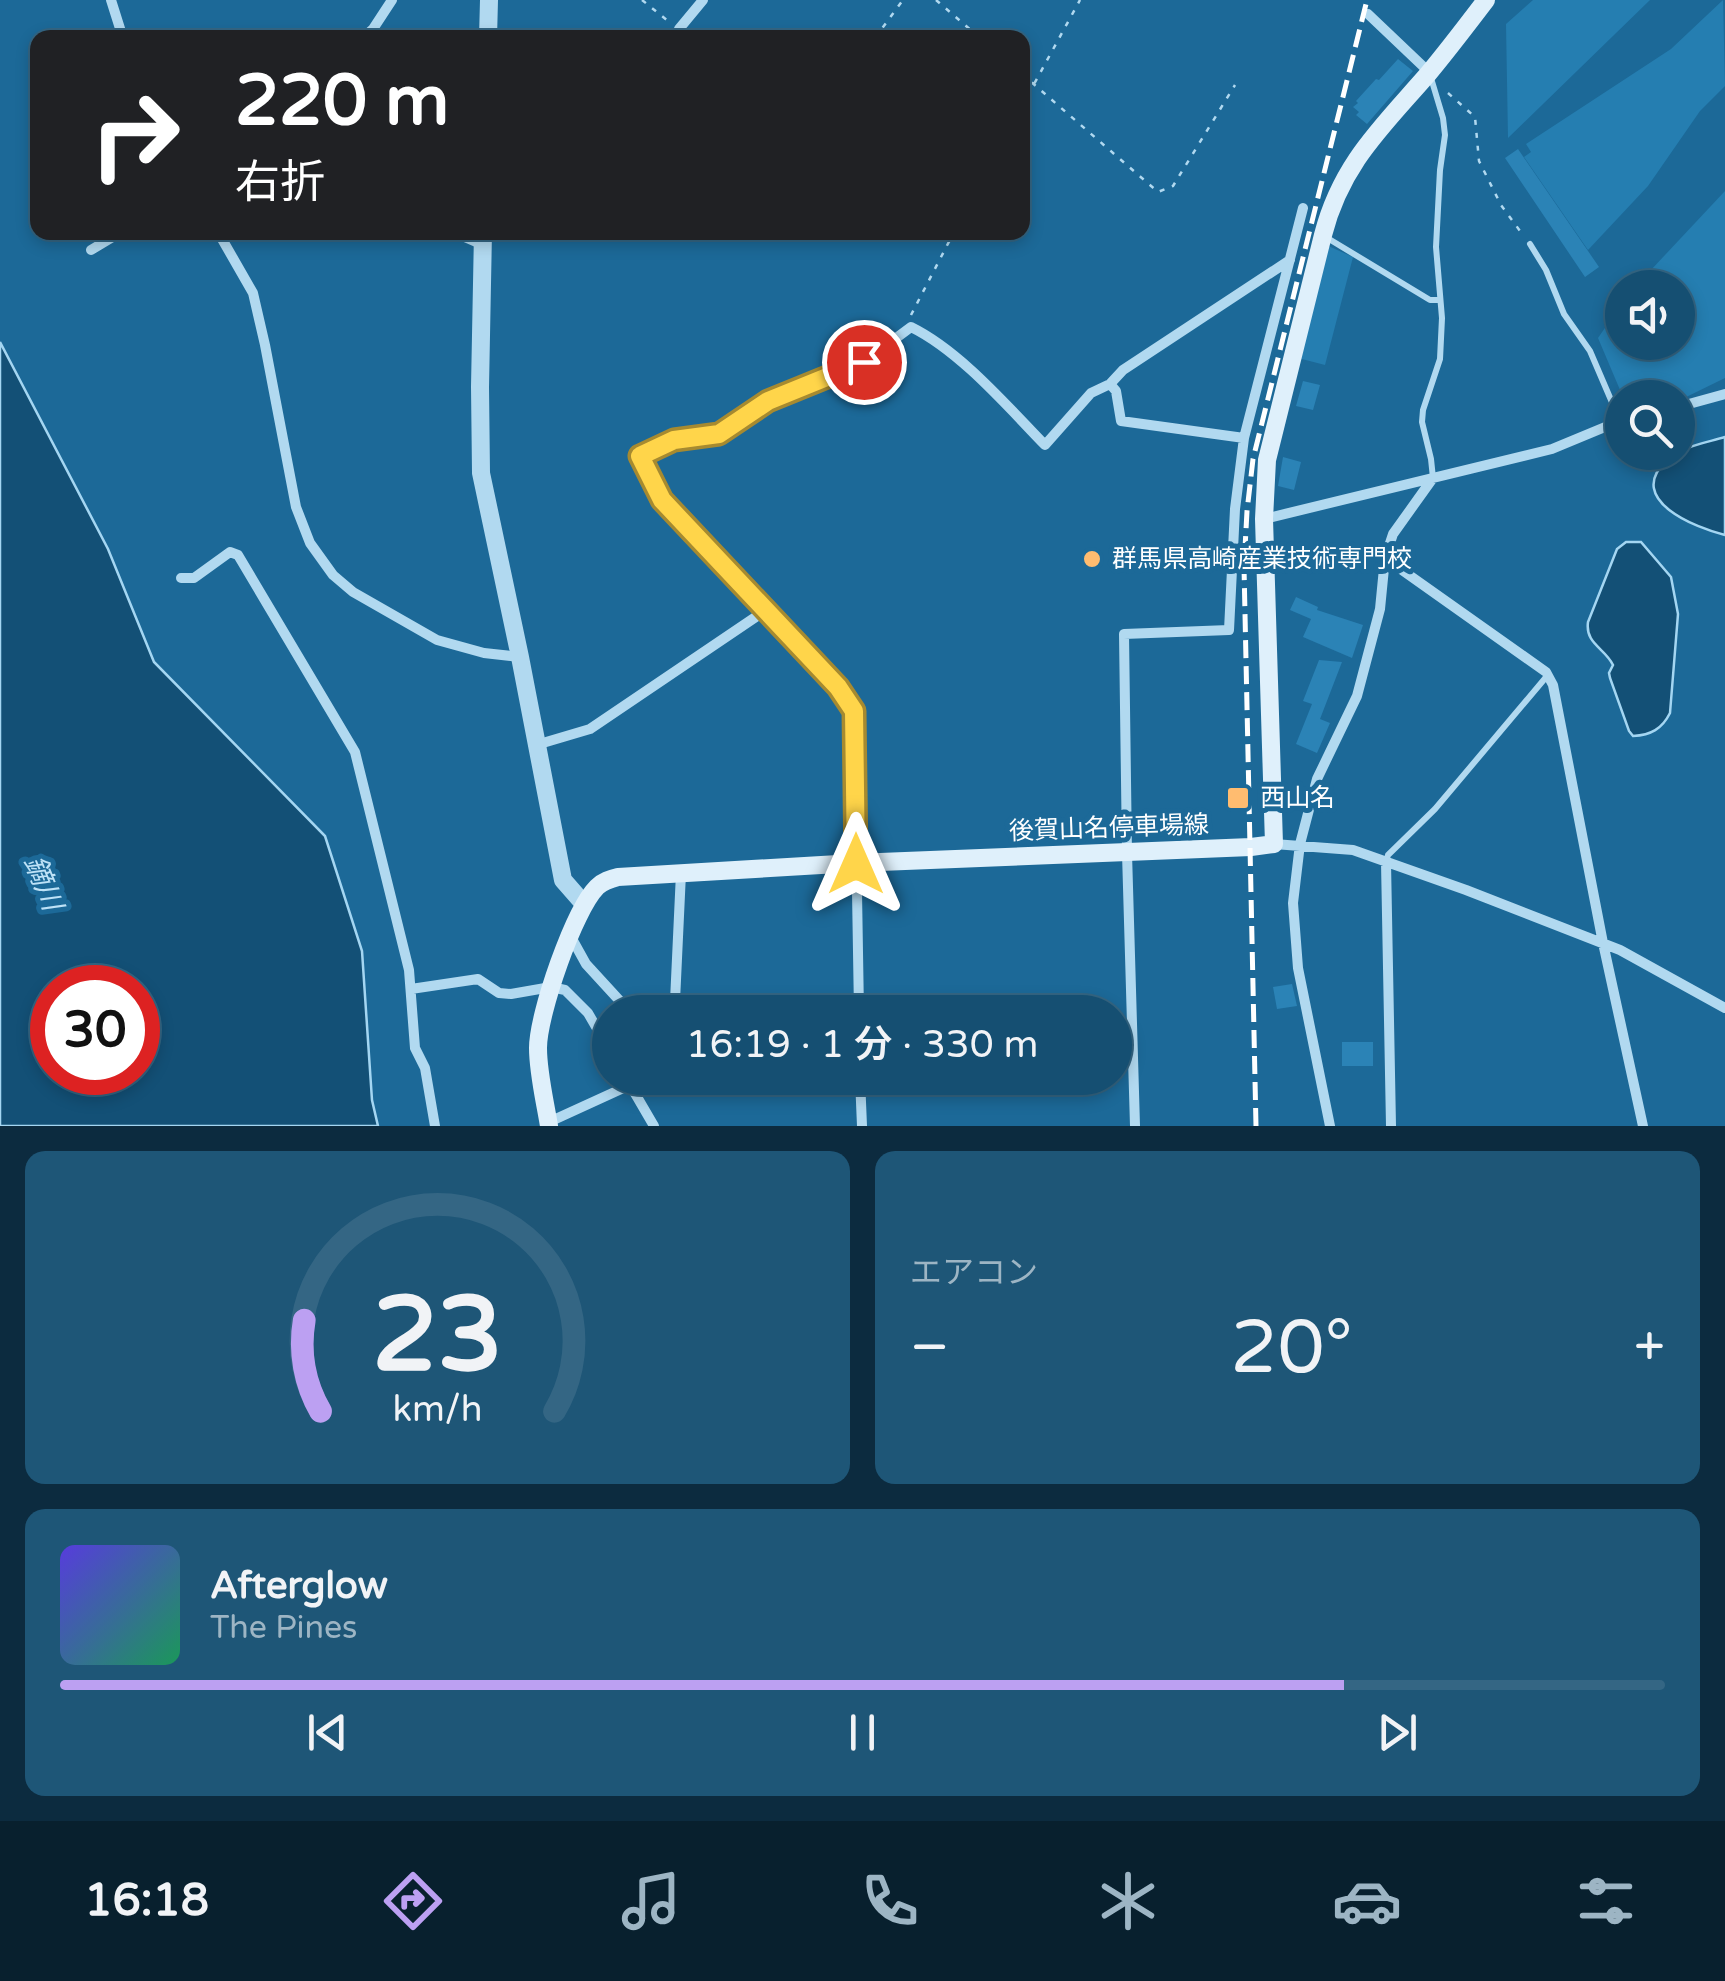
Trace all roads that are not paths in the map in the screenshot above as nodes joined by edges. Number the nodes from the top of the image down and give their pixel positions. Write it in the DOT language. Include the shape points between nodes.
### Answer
graph roads {
  1 [pos="111,0"];
  2 [pos="392,0"];
  3 [pos="489,0"];
  4 [pos="703,0"];
  5 [pos="1486,0"];
  6 [pos="1368,14"];
  7 [pos="679,29"];
  8 [pos="120,30"];
  9 [pos="371,30"];
  10 [pos="488,30"];
  11 [pos="1430,76"];
  12 [pos="1304,208"];
  13 [pos="1323,236"];
  14 [pos="108,240"];
  15 [pos="223,240"];
  16 [pos="483,240"];
  17 [pos="1530,244"];
  18 [pos="92,250"];
  19 [pos="1290,260"];
  20 [pos="1440,300"];
  21 [pos="1110,384"];
  22 [pos="1605,384"];
  23 [pos="1725,394"];
  24 [pos="1695,402"];
  25 [pos="1605,427"];
  26 [pos="1244,438"];
  27 [pos="1433,478"];
  28 [pos="1264,518"];
  29 [pos="1386,558"];
  30 [pos="182,578"];
  31 [pos="766,610"];
  32 [pos="520,657"];
  33 [pos="1548,675"];
  34 [pos="536,744"];
  35 [pos="1274,844"];
  36 [pos="1300,844"];
  37 [pos="1126,852"];
  38 [pos="1386,862"];
  39 [pos="856,864"];
  40 [pos="681,874"];
  41 [pos="584,904"];
  42 [pos="571,937"];
  43 [pos="1604,943"];
  44 [pos="551,987"];
  45 [pos="411,988"];
  46 [pos="614,995"];
  47 [pos="675,995"];
  48 [pos="859,995"];
  49 [pos="1725,1008"];
  50 [pos="592,1020"];
  51 [pos="602,1095"];
  52 [pos="636,1095"];
  53 [pos="861,1095"];
  54 [pos="549,1124"];
  55 [pos="435,1126"];
  56 [pos="654,1126"];
  57 [pos="862,1126"];
  58 [pos="1134,1126"];
  59 [pos="1330,1126"];
  60 [pos="1390,1126"];
  61 [pos="1644,1126"];
  1 -- 8 [label="street"];
  2 -- 9 [label="street"];
  3 -- 10 [label="street"];
  4 -- 7 [label="street"];
  5 -- 11 [label="main road"];
  6 -- 11 [label="street"];
  11 -- 13 [label="main road" via="1366,144"];
  11 -- 20 [label="lane" via="1444,135 1436,247"];
  12 -- 19 [label="street"];
  13 -- 20 [label="lane"];
  13 -- 28 [label="main road" via="1267,460"];
  14 -- 18 [label="street"];
  15 -- 32 [label="street" via="253,294 296,507 332,575 437,640"];
  16 -- 32 [label="street" via="482,473"];
  17 -- 22 [label="lane"];
  19 -- 21 [label="street"];
  19 -- 26 [label="street"];
  20 -- 27 [label="lane" via="1440,358 1422,422"];
  21 -- 26 [label="street" via="1122,421"];
  21 -- 31 [label="street" via="1091,393 1045,445 932,337 912,327 864,362 768,401 719,434 674,440 640,456 662,500"];
  23 -- 24 [label="street"];
  25 -- 27 [label="street" via="1552,449"];
  26 -- 37 [label="street" via="1229,630 1124,634"];
  27 -- 28 [label="street"];
  27 -- 29 [label="street" via="1394,534"];
  28 -- 35 [label="main road"];
  29 -- 33 [label="street"];
  29 -- 36 [label="street" via="1357,696 1316,779"];
  30 -- 45 [label="street" via="194,578 230,552 238,555 355,752"];
  31 -- 34 [label="street" via="590,729"];
  31 -- 39 [label="street" via="854,711"];
  32 -- 34 [label="street"];
  33 -- 38 [label="lane"];
  33 -- 43 [label="street"];
  34 -- 41 [label="street" via="563,880"];
  35 -- 36 [label="street"];
  35 -- 37 [label="main road, 後賀山名停車場線"];
  36 -- 38 [label="street"];
  36 -- 59 [label="street" via="1294,904 1298,968"];
  37 -- 39 [label="main road, 後賀山名停車場線"];
  37 -- 58 [label="street"];
  38 -- 43 [label="street"];
  38 -- 60 [label="street"];
  39 -- 40 [label="main road, 後賀山名停車場線"];
  39 -- 48 [label="street"];
  40 -- 41 [label="main road, 後賀山名停車場線" via="606,880"];
  40 -- 47 [label="street"];
  41 -- 42 [label="main road"];
  42 -- 44 [label="main road"];
  42 -- 46 [label="street"];
  43 -- 49 [label="street"];
  43 -- 61 [label="street"];
  44 -- 45 [label="street" via="499,993 478,980"];
  44 -- 50 [label="street" via="565,990"];
  44 -- 54 [label="main road" via="538,1051"];
  45 -- 55 [label="street" via="415,1048"];
  51 -- 54 [label="street"];
  52 -- 56 [label="street"];
  53 -- 57 [label="street"];
}
